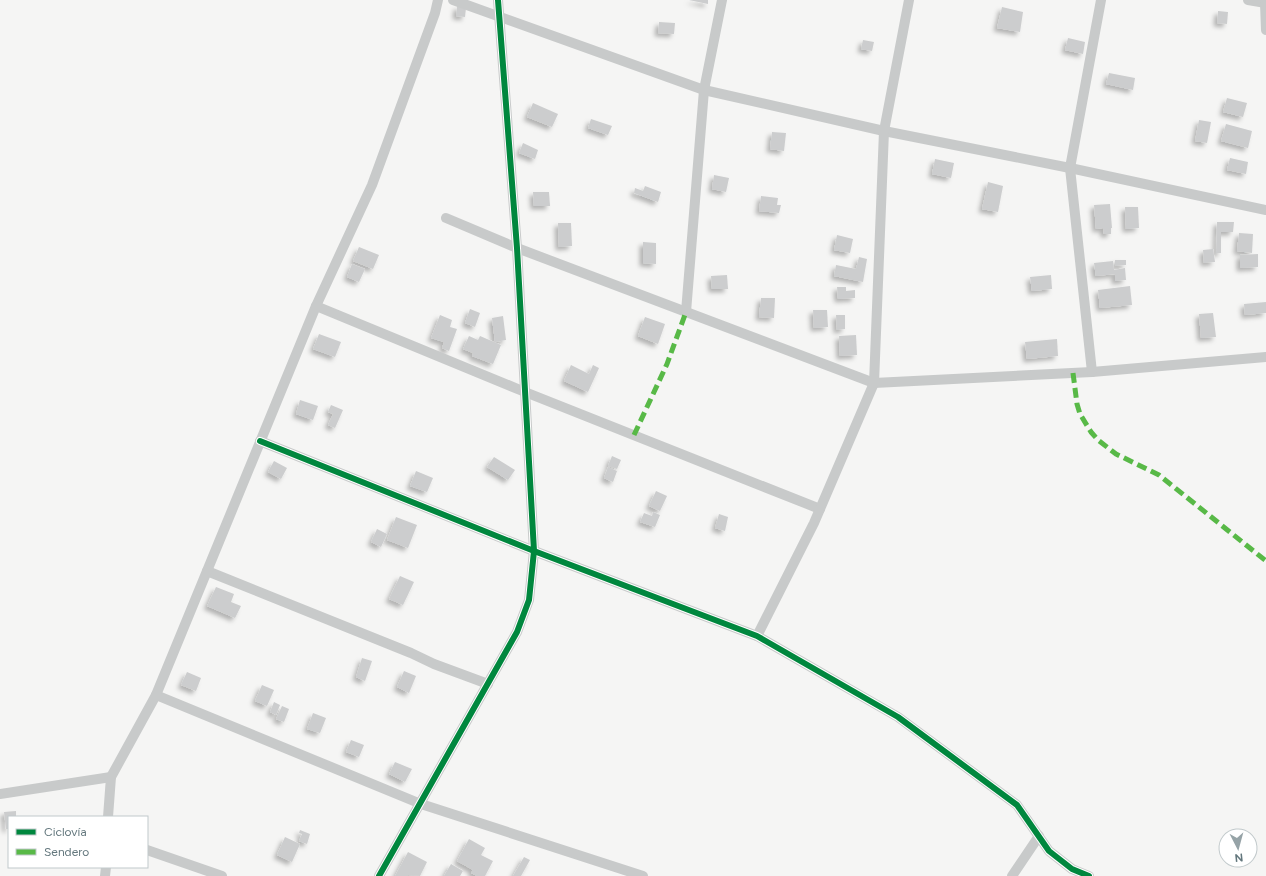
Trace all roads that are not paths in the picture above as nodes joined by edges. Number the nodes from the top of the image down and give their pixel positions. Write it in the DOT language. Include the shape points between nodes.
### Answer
graph roads {
  1 [pos="438,0"];
  2 [pos="453,0"];
  3 [pos="498,0"];
  4 [pos="722,0"];
  5 [pos="909,0"];
  6 [pos="1101,0"];
  7 [pos="1248,0"];
  8 [pos="1265,3"];
  9 [pos="500,16"];
  10 [pos="1266,30"];
  11 [pos="704,90"];
  12 [pos="884,131"];
  13 [pos="1070,168"];
  14 [pos="1266,210"];
  15 [pos="446,218"];
  16 [pos="517,248"];
  17 [pos="316,306"];
  18 [pos="686,312"];
  19 [pos="1266,358"];
  20 [pos="1092,372"];
  21 [pos="874,383"];
  22 [pos="525,392"];
  23 [pos="260,442"];
  24 [pos="820,509"];
  25 [pos="534,551"];
  26 [pos="207,571"];
  27 [pos="757,636"];
  28 [pos="488,684"];
  29 [pos="156,694"];
  30 [pos="111,777"];
  31 [pos="0,794"];
  32 [pos="421,804"];
  33 [pos="108,816"];
  34 [pos="1039,836"];
  35 [pos="148,850"];
  36 [pos="222,876"];
  37 [pos="379,876"];
  38 [pos="643,876"];
  39 [pos="1012,876"];
  40 [pos="1089,876"];
  1 -- 17 [label="street" via="372,185"];
  2 -- 9 [label="street"];
  3 -- 9 [label="street"];
  4 -- 11 [label="street"];
  5 -- 12 [label="street"];
  6 -- 13 [label="street"];
  7 -- 8 [label="street"];
  8 -- 10 [label="street"];
  9 -- 11 [label="street"];
  9 -- 16 [label="street"];
  11 -- 12 [label="street"];
  11 -- 18 [label="street"];
  12 -- 13 [label="street"];
  12 -- 21 [label="street"];
  13 -- 14 [label="street"];
  13 -- 20 [label="street"];
  15 -- 16 [label="street"];
  16 -- 18 [label="street"];
  16 -- 22 [label="street"];
  17 -- 22 [label="street"];
  17 -- 23 [label="street"];
  18 -- 21 [label="street"];
  19 -- 20 [label="street"];
  20 -- 21 [label="street"];
  21 -- 24 [label="street"];
  22 -- 24 [label="street"];
  22 -- 25 [label="street"];
  23 -- 25 [label="street"];
  23 -- 26 [label="street"];
  24 -- 27 [label="street"];
  25 -- 27 [label="street"];
  25 -- 28 [label="street" via="529,600 517,632"];
  26 -- 28 [label="street"];
  26 -- 29 [label="street"];
  27 -- 34 [label="street" via="898,717 1017,805"];
  28 -- 32 [label="street"];
  29 -- 30 [label="street"];
  29 -- 32 [label="street"];
  30 -- 31 [label="street"];
  30 -- 33 [label="street"];
  32 -- 37 [label="street"];
  32 -- 38 [label="street"];
  34 -- 39 [label="street"];
  34 -- 40 [label="street" via="1050,851 1072,869"];
  35 -- 36 [label="street"];
}
